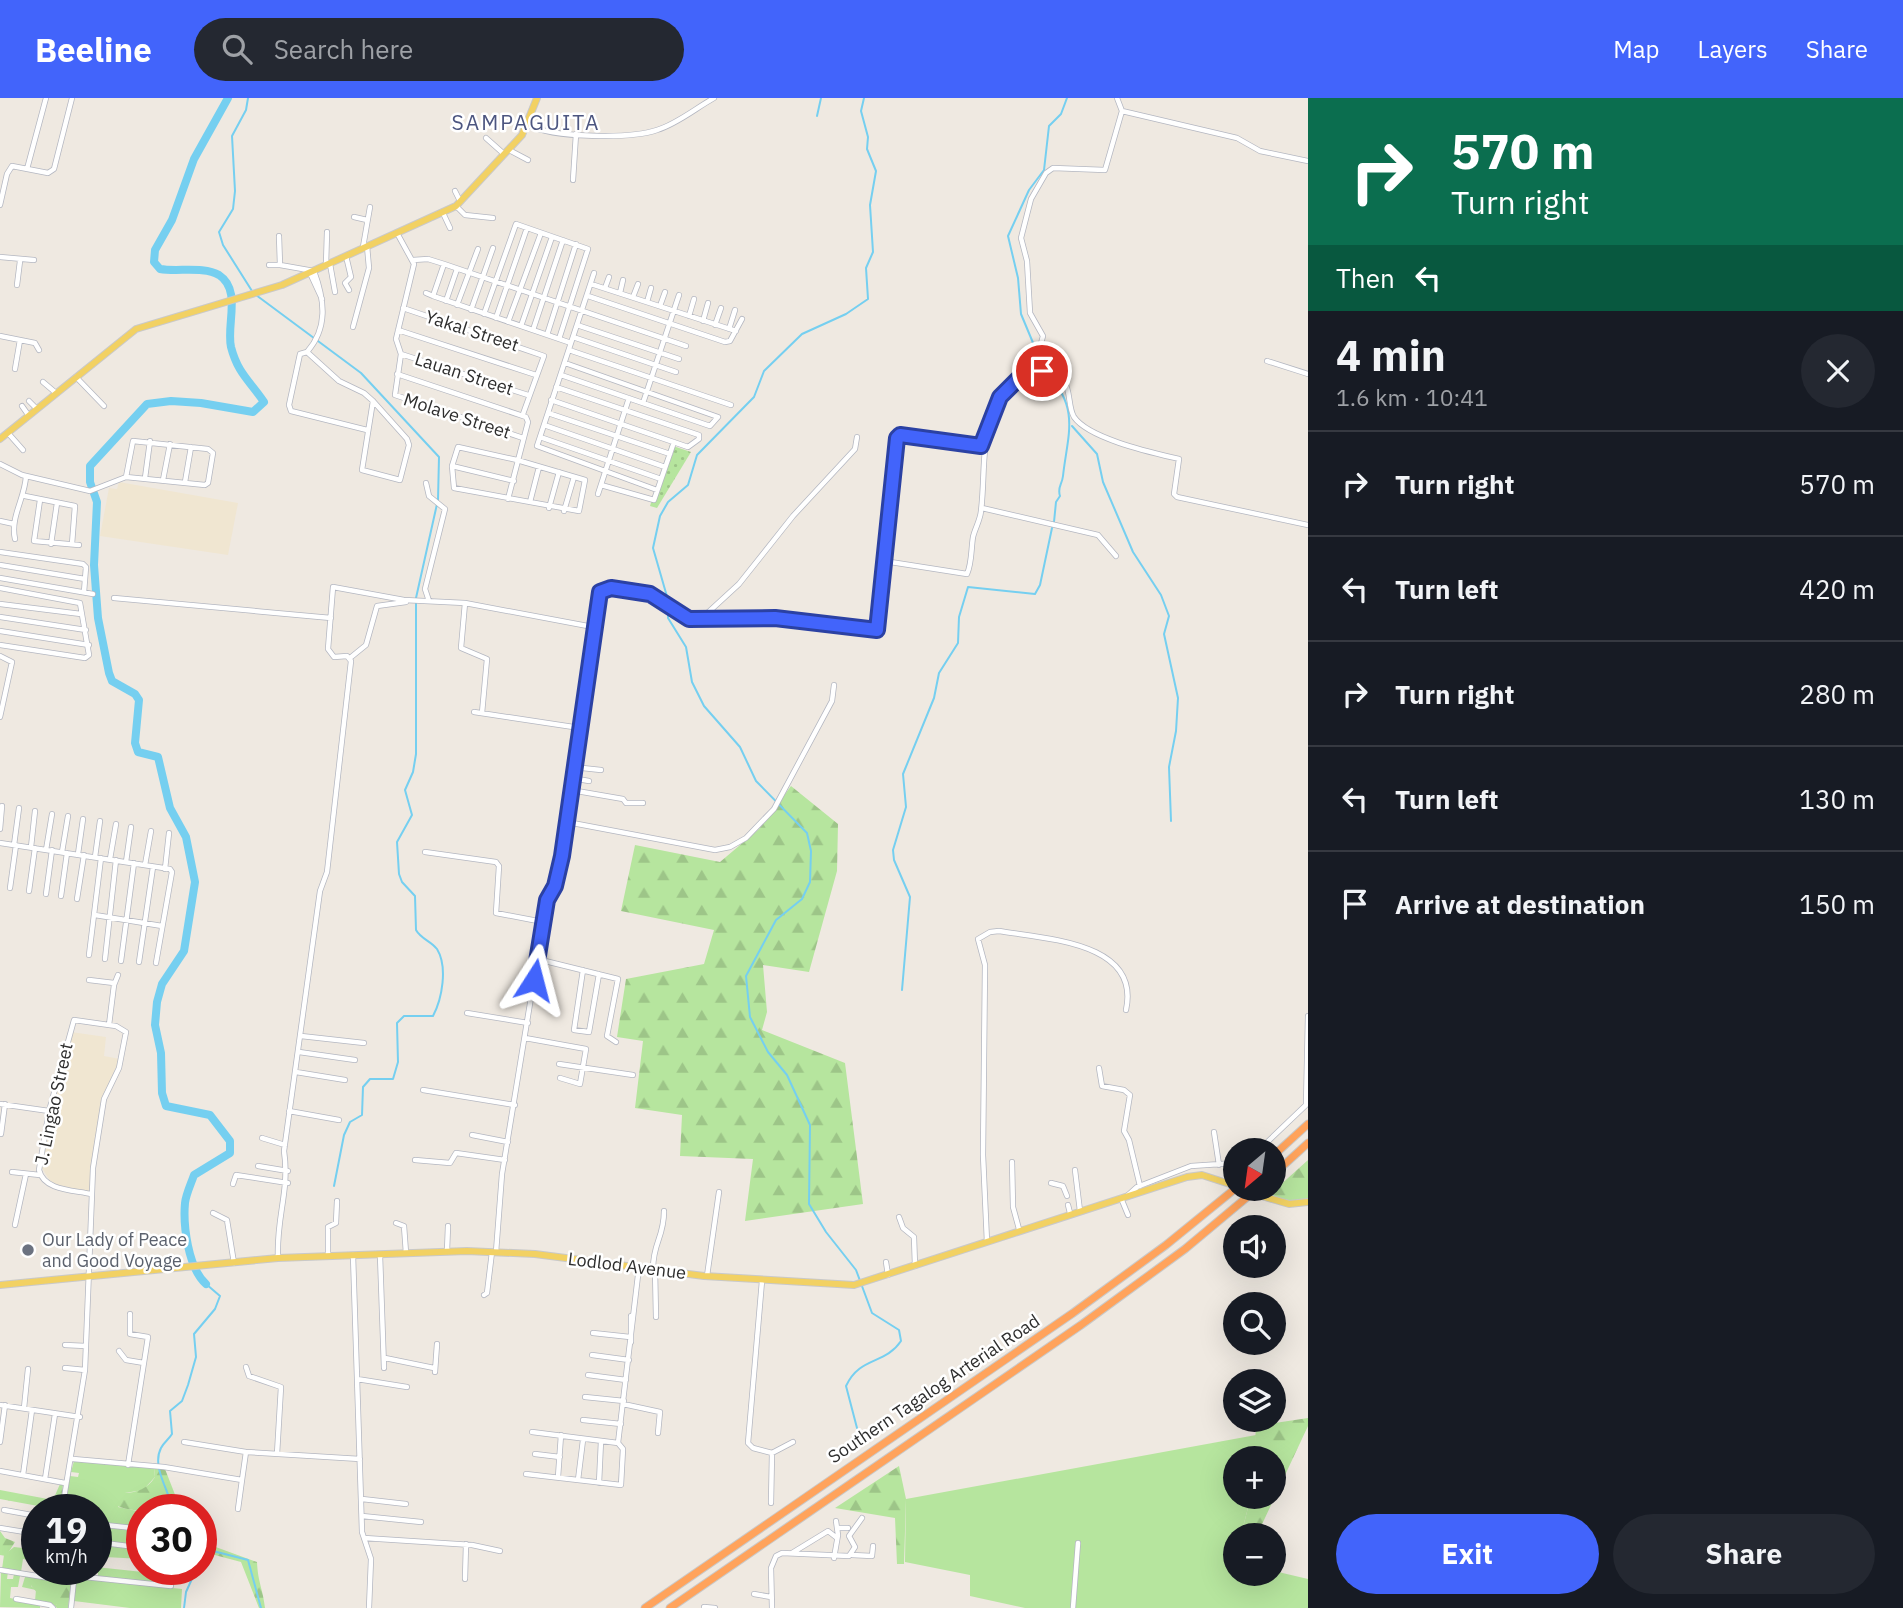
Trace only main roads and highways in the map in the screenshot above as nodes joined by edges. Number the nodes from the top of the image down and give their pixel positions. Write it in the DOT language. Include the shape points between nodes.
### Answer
graph roads {
  1 [pos="537,98"];
  2 [pos="0,439"];
  3 [pos="1308,1124"];
  4 [pos="1286,1143"];
  5 [pos="1308,1143"];
  6 [pos="1286,1163"];
  7 [pos="1223,1181"];
  8 [pos="1223,1198"];
  9 [pos="1242,1201"];
  10 [pos="1280,1201"];
  11 [pos="1308,1202"];
  12 [pos="0,1285"];
  13 [pos="645,1608"];
  14 [pos="670,1608"];
  1 -- 2 [label="main road" via="528,125 458,204 312,272 136,328"];
  3 -- 4 [label="highway"];
  5 -- 6 [label="highway"];
  7 -- 12 [label="main road, Lodlod Avenue" via="1194,1175 1019,1229 866,1284 762,1281 447,1251 278,1258"];
  8 -- 13 [label="highway, Southern Tagalog Arterial Road" via="1073,1313"];
  9 -- 14 [label="highway, Southern Tagalog Arterial Road" via="1092,1317"];
  10 -- 11 [label="main road, bridge"];
}
